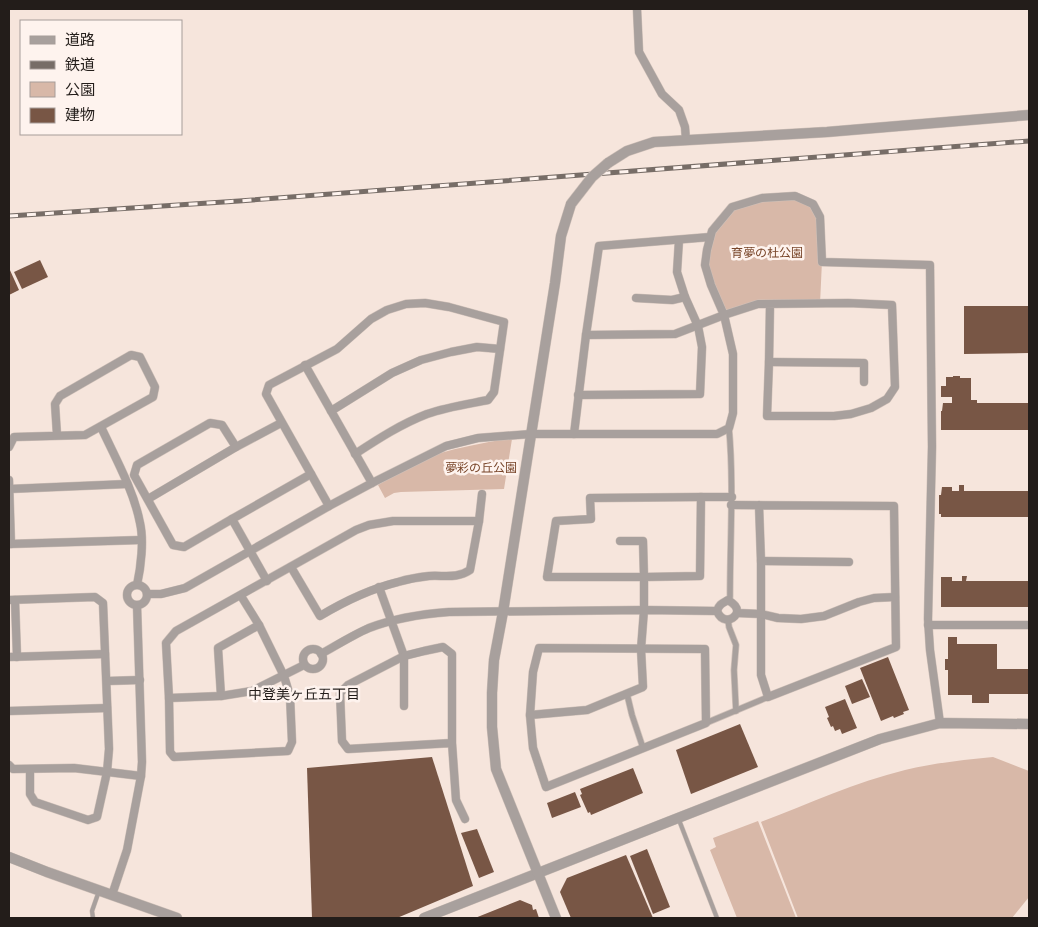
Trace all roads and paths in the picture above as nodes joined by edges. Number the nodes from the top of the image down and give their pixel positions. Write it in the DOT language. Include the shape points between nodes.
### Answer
graph roads {
  1 [pos="637,9"];
  2 [pos="1029,115"];
  3 [pos="686,140"];
  4 [pos="710,237"];
  5 [pos="679,240"];
  6 [pos="636,298"];
  7 [pos="685,298"];
  8 [pos="770,305"];
  9 [pos="724,315"];
  10 [pos="698,326"];
  11 [pos="586,335"];
  12 [pos="500,349"];
  13 [pos="769,362"];
  14 [pos="305,365"];
  15 [pos="864,382"];
  16 [pos="578,395"];
  17 [pos="331,411"];
  18 [pos="281,423"];
  19 [pos="101,427"];
  20 [pos="729,428"];
  21 [pos="530,434"];
  22 [pos="574,434"];
  23 [pos="57,435"];
  24 [pos="9,447"];
  25 [pos="236,447"];
  26 [pos="355,454"];
  27 [pos="311,474"];
  28 [pos="9,480"];
  29 [pos="372,483"];
  30 [pos="127,484"];
  31 [pos="9,489"];
  32 [pos="482,494"];
  33 [pos="701,497"];
  34 [pos="148,499"];
  35 [pos="732,501"];
  36 [pos="759,505"];
  37 [pos="329,506"];
  38 [pos="232,519"];
  39 [pos="479,521"];
  40 [pos="142,540"];
  41 [pos="620,541"];
  42 [pos="10,544"];
  43 [pos="250,551"];
  44 [pos="762,560"];
  45 [pos="849,562"];
  46 [pos="291,567"];
  47 [pos="644,576"];
  48 [pos="267,580"];
  49 [pos="138,584"];
  50 [pos="379,587"];
  51 [pos="147,594"];
  52 [pos="241,596"];
  53 [pos="895,597"];
  54 [pos="12,600"];
  55 [pos="728,600"];
  56 [pos="137,605"];
  57 [pos="644,610"];
  58 [pos="717,611"];
  59 [pos="503,612"];
  60 [pos="737,614"];
  61 [pos="761,614"];
  62 [pos="728,620"];
  63 [pos="391,621"];
  64 [pos="259,625"];
  65 [pos="928,625"];
  66 [pos="1029,625"];
  67 [pos="641,649"];
  68 [pos="105,654"];
  69 [pos="321,654"];
  70 [pos="404,656"];
  71 [pos="9,657"];
  72 [pos="17,657"];
  73 [pos="304,665"];
  74 [pos="284,676"];
  75 [pos="140,680"];
  76 [pos="107,681"];
  77 [pos="626,694"];
  78 [pos="220,696"];
  79 [pos="768,697"];
  80 [pos="169,698"];
  81 [pos="404,706"];
  82 [pos="106,708"];
  83 [pos="9,711"];
  84 [pos="736,711"];
  85 [pos="530,715"];
  86 [pos="706,723"];
  87 [pos="940,724"];
  88 [pos="1029,724"];
  89 [pos="452,743"];
  90 [pos="643,748"];
  91 [pos="9,765"];
  92 [pos="30,770"];
  93 [pos="106,772"];
  94 [pos="141,776"];
  95 [pos="678,818"];
  96 [pos="465,819"];
  97 [pos="9,857"];
  98 [pos="538,874"];
  99 [pos="99,890"];
  100 [pos="112,895"];
  101 [pos="93,918"];
  102 [pos="178,918"];
  103 [pos="424,918"];
  104 [pos="556,918"];
  105 [pos="717,918"];
  1 -- 3 [label="street" via="639,52 662,94 679,110"];
  2 -- 3 [label="street"];
  3 -- 21 [label="street, bridge" via="654,142 627,151 592,177 571,204 561,236"];
  4 -- 5 [label="street"];
  4 -- 9 [label="street" via="705,265"];
  4 -- 65 [label="street" via="732,206 762,198 795,196 813,204 820,217 822,262 930,264 932,447"];
  5 -- 7 [label="street" via="677,272"];
  5 -- 11 [label="street" via="599,246"];
  6 -- 7 [label="street"];
  7 -- 10 [label="street"];
  8 -- 9 [label="street" via="758,304"];
  8 -- 13 [label="street"];
  8 -- 13 [label="street" via="892,305 895,387 887,399 851,414 767,416"];
  9 -- 10 [label="street"];
  9 -- 20 [label="street" via="733,354 733,413"];
  10 -- 11 [label="street" via="675,334"];
  10 -- 16 [label="street" via="702,348 700,394"];
  11 -- 16 [label="street"];
  12 -- 14 [label="street" via="504,322 449,307 406,304 371,319 338,349"];
  12 -- 17 [label="street" via="478,347 421,360 392,373"];
  12 -- 26 [label="street" via="494,392 488,400 427,414 396,428"];
  13 -- 15 [label="street" via="864,363"];
  14 -- 17 [label="street"];
  14 -- 18 [label="street" via="269,385 266,394"];
  16 -- 22 [label="street"];
  17 -- 26 [label="street"];
  18 -- 25 [label="street"];
  18 -- 27 [label="street"];
  19 -- 23 [label="street" via="85,435"];
  19 -- 23 [label="street" via="153,397 155,388 140,357 131,356 60,396 55,404"];
  19 -- 30 [label="street"];
  20 -- 22 [label="street" via="717,434"];
  20 -- 35 [label="street"];
  21 -- 22 [label="street"];
  21 -- 29 [label="street" via="478,438 446,446"];
  21 -- 59 [label="street"];
  23 -- 24 [label="street" via="14,437"];
  25 -- 34 [label="street"];
  25 -- 34 [label="street" via="222,425 210,423 137,465 134,475"];
  26 -- 29 [label="street"];
  27 -- 37 [label="street"];
  27 -- 38 [label="street"];
  28 -- 31 [label="street"];
  29 -- 37 [label="street"];
  30 -- 31 [label="street"];
  30 -- 40 [label="street" via="136,506"];
  31 -- 42 [label="street"];
  32 -- 39 [label="street"];
  33 -- 35 [label="street"];
  33 -- 47 [label="street" via="700,576"];
  33 -- 47 [label="street" via="590,498 591,519 556,521 547,577"];
  34 -- 38 [label="street" via="174,545 184,547"];
  35 -- 36 [label="street"];
  35 -- 55 [label="street"];
  36 -- 44 [label="street"];
  36 -- 53 [label="street" via="894,506"];
  37 -- 43 [label="street"];
  38 -- 43 [label="street"];
  39 -- 46 [label="street" via="393,521 369,525"];
  39 -- 50 [label="street" via="470,570 462,575 428,576"];
  40 -- 42 [label="street"];
  40 -- 49 [label="street"];
  41 -- 47 [label="street" via="643,541"];
  43 -- 48 [label="street"];
  43 -- 51 [label="street" via="185,588"];
  44 -- 45 [label="street"];
  44 -- 61 [label="street"];
  46 -- 48 [label="street"];
  46 -- 50 [label="street" via="320,616"];
  47 -- 57 [label="street"];
  48 -- 52 [label="street"];
  49 -- 51 [label="street"];
  49 -- 56 [label="street" via="131,586 127,594 129,600"];
  50 -- 63 [label="street"];
  51 -- 56 [label="street" via="146,600"];
  52 -- 64 [label="street"];
  52 -- 80 [label="street" via="176,631 166,643"];
  53 -- 61 [label="street" via="874,598 824,616 801,619"];
  53 -- 79 [label="street" via="896,647"];
  54 -- 68 [label="street" via="95,597 103,603"];
  54 -- 72 [label="street"];
  55 -- 58 [label="street" via="718,606"];
  55 -- 60 [label="street" via="738,609"];
  56 -- 75 [label="street"];
  57 -- 58 [label="street"];
  57 -- 59 [label="street"];
  57 -- 67 [label="street"];
  58 -- 62 [label="street"];
  59 -- 63 [label="street" via="441,612"];
  59 -- 98 [label="street" via="494,660 492,694 496,769"];
  60 -- 61 [label="street"];
  60 -- 62 [label="street"];
  61 -- 79 [label="street" via="761,676"];
  62 -- 84 [label="street" via="736,645"];
  63 -- 69 [label="street" via="368,629"];
  63 -- 70 [label="street"];
  64 -- 74 [label="street"];
  64 -- 78 [label="street" via="218,648"];
  65 -- 66 [label="street"];
  65 -- 87 [label="street"];
  67 -- 77 [label="street" via="643,687"];
  67 -- 85 [label="street" via="538,648"];
  67 -- 86 [label="street" via="705,649"];
  68 -- 72 [label="street"];
  68 -- 76 [label="street"];
  69 -- 73 [label="street" via="322,664 316,668"];
  69 -- 73 [label="street" via="307,650 302,659"];
  70 -- 81 [label="street"];
  70 -- 89 [label="street" via="443,648 452,654"];
  70 -- 89 [label="street" via="348,685 340,693 342,741 348,749"];
  71 -- 72 [label="street"];
  73 -- 74 [label="street"];
  74 -- 78 [label="street" via="252,691"];
  74 -- 80 [label="street" via="290,696 292,742 288,751 174,757 170,752"];
  75 -- 76 [label="street"];
  75 -- 94 [label="street"];
  76 -- 82 [label="street"];
  77 -- 85 [label="street" via="587,710"];
  77 -- 90 [label="street"];
  78 -- 80 [label="street"];
  79 -- 84 [label="street"];
  82 -- 83 [label="street"];
  82 -- 93 [label="street" via="109,749"];
  84 -- 86 [label="street"];
  85 -- 90 [label="street" via="533,748 546,787"];
  86 -- 90 [label="street"];
  87 -- 88 [label="street"];
  87 -- 95 [label="street" via="880,739"];
  89 -- 96 [label="street" via="456,800"];
  91 -- 92 [label="street" via="13,769"];
  92 -- 93 [label="street" via="74,768"];
  92 -- 93 [label="street" via="30,794 35,802 88,820 97,817"];
  93 -- 94 [label="street"];
  94 -- 100 [label="street" via="127,850"];
  95 -- 98 [label="street"];
  95 -- 105 [label="lane"];
  97 -- 99 [label="street"];
  98 -- 103 [label="street"];
  98 -- 104 [label="street"];
  99 -- 100 [label="street"];
  99 -- 101 [label="lane" via="92,910"];
  100 -- 102 [label="street"];
}
